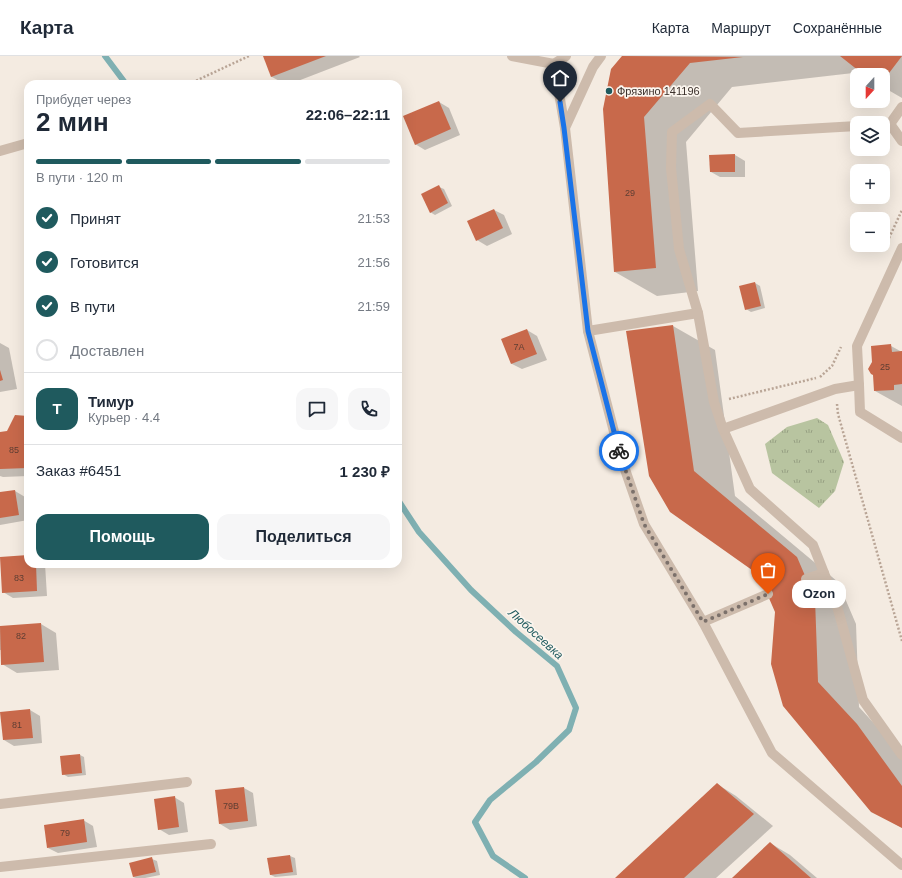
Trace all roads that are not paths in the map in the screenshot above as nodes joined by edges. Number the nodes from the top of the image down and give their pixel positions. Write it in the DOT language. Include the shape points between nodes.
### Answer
graph roads {
  1 [pos="512,56"];
  2 [pos="566,56"];
  3 [pos="601,56"];
  4 [pos="554,64"];
  5 [pos="902,107"];
  6 [pos="890,120"];
  7 [pos="850,126"];
  8 [pos="564,128"];
  9 [pos="890,128"];
  10 [pos="902,142"];
  11 [pos="24,144"];
  12 [pos="0,151"];
  13 [pos="901,252"];
  14 [pos="698,313"];
  15 [pos="588,331"];
  16 [pos="860,385"];
  17 [pos="723,429"];
  18 [pos="902,438"];
  19 [pos="824,573"];
  20 [pos="806,579"];
  21 [pos="768,594"];
  22 [pos="703,622"];
  23 [pos="902,755"];
  24 [pos="187,782"];
  25 [pos="0,804"];
  26 [pos="211,844"];
  27 [pos="902,865"];
  28 [pos="0,867"];
  1 -- 4 [label="lane"];
  2 -- 4 [label="lane"];
  3 -- 8 [label="lane" via="593,67"];
  4 -- 8 [label="lane"];
  5 -- 6 [label="lane"];
  7 -- 14 [label="lane" via="738,133 710,104 672,132 671,168 679,249"];
  8 -- 15 [label="lane"];
  9 -- 10 [label="lane"];
  11 -- 12 [label="lane"];
  13 -- 16 [label="lane" via="857,346"];
  14 -- 15 [label="lane"];
  14 -- 17 [label="lane" via="714,402"];
  15 -- 22 [label="lane" via="620,455 644,524"];
  16 -- 17 [label="lane" via="835,389"];
  16 -- 18 [label="lane" via="860,412"];
  17 -- 19 [label="lane" via="750,489 813,545"];
  19 -- 20 [label="lane"];
  19 -- 23 [label="lane" via="863,700"];
  21 -- 22 [label="lane"];
  22 -- 27 [label="lane" via="772,753"];
  24 -- 25 [label="lane"];
  26 -- 28 [label="lane"];
}
